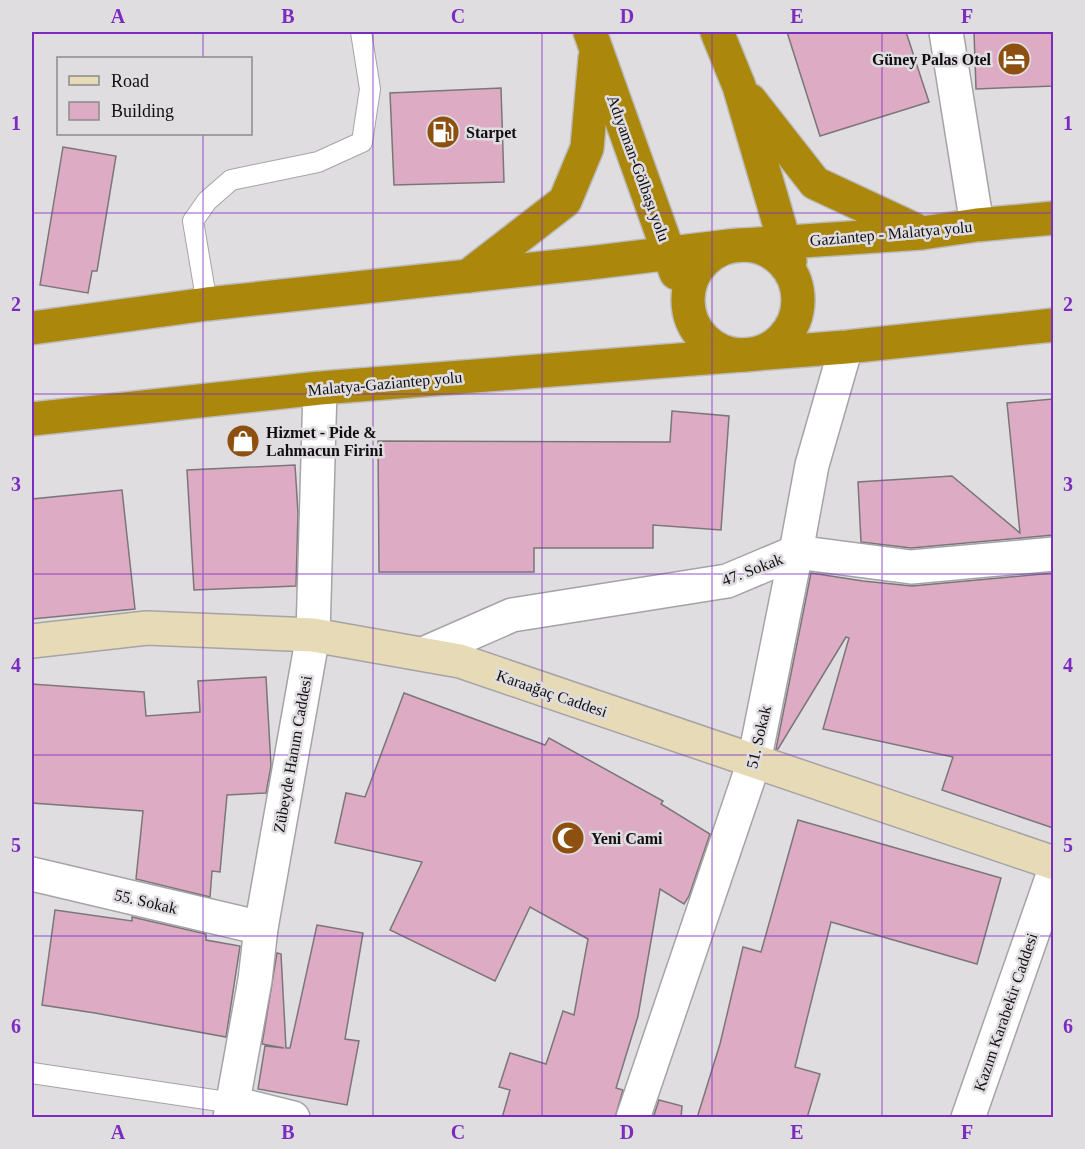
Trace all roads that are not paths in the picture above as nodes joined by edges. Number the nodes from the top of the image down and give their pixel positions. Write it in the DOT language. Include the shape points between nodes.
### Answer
graph roads {
  1 [pos="361,32"];
  2 [pos="717,32"];
  3 [pos="946,32"];
  4 [pos="593,40"];
  5 [pos="739,86"];
  6 [pos="1053,218"];
  7 [pos="976,225"];
  8 [pos="921,233"];
  9 [pos="784,242"];
  10 [pos="729,246"];
  11 [pos="669,253"];
  12 [pos="468,276"];
  13 [pos="795,281"];
  14 [pos="207,303"];
  15 [pos="687,305"];
  16 [pos="1053,325"];
  17 [pos="32,328"];
  18 [pos="846,347"];
  19 [pos="740,355"];
  20 [pos="320,388"];
  21 [pos="32,419"];
  22 [pos="796,552"];
  23 [pos="1053,554"];
  24 [pos="313,634"];
  25 [pos="32,641"];
  26 [pos="423,654"];
  27 [pos="754,762"];
  28 [pos="1053,863"];
  29 [pos="1053,872"];
  30 [pos="32,874"];
  31 [pos="261,928"];
  32 [pos="32,1073"];
  33 [pos="232,1110"];
  34 [pos="294,1118"];
  35 [pos="633,1118"];
  36 [pos="968,1118"];
  1 -- 14 [label="lane" via="370,89 362,142 318,162 231,180 207,201 193,221"];
  2 -- 5 [label="highway"];
  3 -- 7 [label="street"];
  4 -- 11 [label="highway, Adıyaman-Gölbaşı yolu"];
  4 -- 12 [label="highway" via="587,148 565,201"];
  5 -- 8 [label="highway" via="815,183"];
  5 -- 9 [label="highway"];
  6 -- 7 [label="highway, Gaziantep - Malatya yolu"];
  7 -- 8 [label="highway, Gaziantep - Malatya yolu"];
  8 -- 9 [label="highway, Gaziantep - Malatya yolu"];
  9 -- 10 [label="highway, Gaziantep - Malatya yolu"];
  9 -- 13 [label="highway"];
  10 -- 11 [label="highway"];
  10 -- 13 [label="highway" via="756,245 780,258"];
  10 -- 15 [label="highway" via="706,258 691,279"];
  11 -- 12 [label="highway"];
  11 -- 15 [label="highway, Adıyaman-Gölbaşı yolu"];
  12 -- 14 [label="highway"];
  13 -- 19 [label="highway" via="798,308 788,333 766,351"];
  14 -- 17 [label="highway"];
  15 -- 19 [label="highway" via="696,330 714,348"];
  16 -- 18 [label="highway"];
  18 -- 19 [label="highway"];
  18 -- 22 [label="street, 51. Sokak" via="812,465"];
  19 -- 20 [label="highway, Malatya-Gaziantep yolu"];
  20 -- 21 [label="highway, Malatya-Gaziantep yolu"];
  20 -- 24 [label="street, Zübeyde Hanım Caddesi"];
  22 -- 23 [label="street, 47. Sokak" via="911,567"];
  22 -- 26 [label="street, 47. Sokak" via="727,581 512,615"];
  22 -- 27 [label="street, 51. Sokak"];
  24 -- 25 [label="street, Karaağaç Caddesi" via="147,628"];
  24 -- 26 [label="street, Karaağaç Caddesi"];
  24 -- 31 [label="street, Zübeyde Hanım Caddesi"];
  26 -- 27 [label="street, Karaağaç Caddesi" via="460,661"];
  27 -- 28 [label="street, Karaağaç Caddesi"];
  27 -- 35 [label="street, 51. Sokak"];
  29 -- 36 [label="street, Kazım Karabekir Caddesi"];
  30 -- 31 [label="street, 55. Sokak"];
  31 -- 33 [label="street, Zübeyde Hanım Caddesi"];
  32 -- 33 [label="lane"];
  33 -- 34 [label="street"];
}
